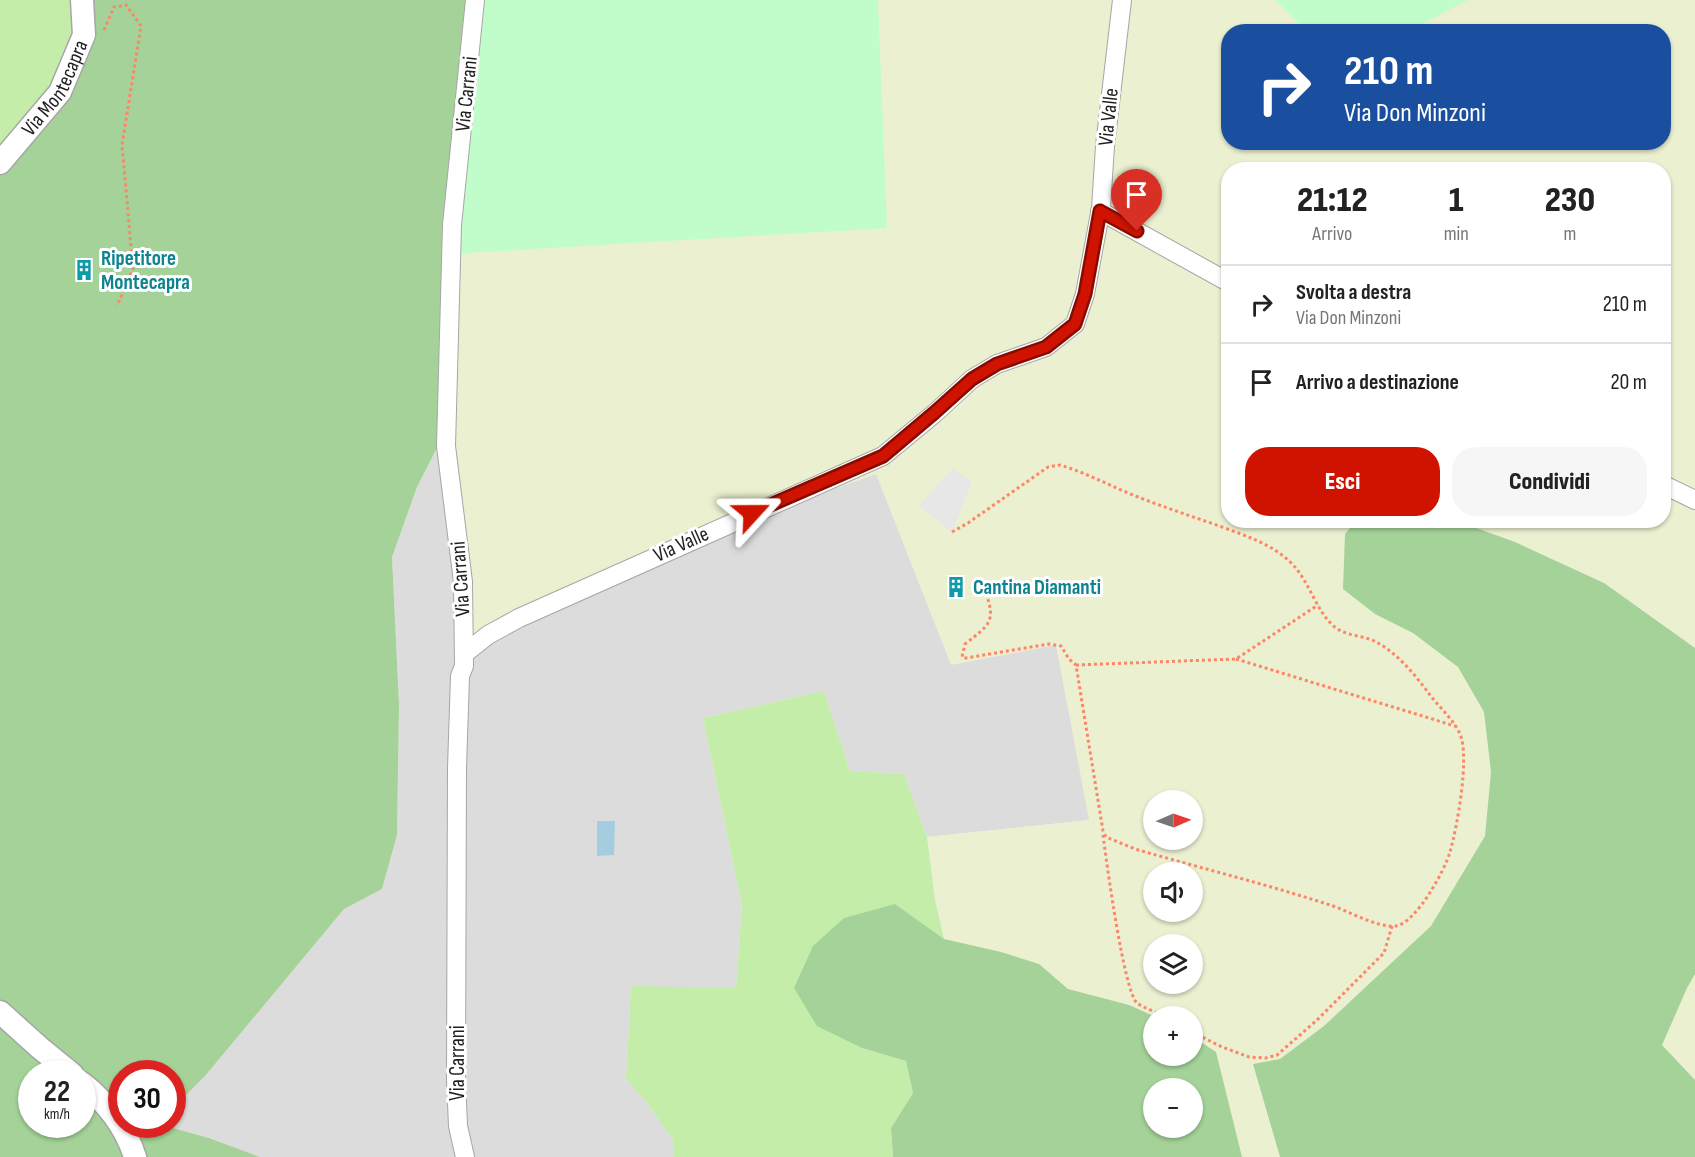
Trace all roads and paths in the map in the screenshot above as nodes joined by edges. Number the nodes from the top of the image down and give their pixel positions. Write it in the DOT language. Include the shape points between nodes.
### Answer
graph roads {
  1 [pos="82,0"];
  2 [pos="475,0"];
  3 [pos="1122,0"];
  4 [pos="101,37"];
  5 [pos="0,163"];
  6 [pos="1100,211"];
  7 [pos="1221,278"];
  8 [pos="117,306"];
  9 [pos="1671,488"];
  10 [pos="1695,500"];
  11 [pos="1221,527"];
  12 [pos="1224,528"];
  13 [pos="952,532"];
  14 [pos="985,591"];
  15 [pos="1318,604"];
  16 [pos="464,654"];
  17 [pos="1236,658"];
  18 [pos="1076,665"];
  19 [pos="1455,727"];
  20 [pos="1103,831"];
  21 [pos="1392,926"];
  22 [pos="1143,1006"];
  23 [pos="0,1012"];
  24 [pos="9,1026"];
  25 [pos="1203,1038"];
  26 [pos="54,1060"];
  27 [pos="96,1094"];
  28 [pos="135,1157"];
  29 [pos="465,1157"];
  1 -- 5 [label="street, Via Montecapra" via="84,35 60,92"];
  2 -- 16 [label="street, Via Carrani" via="452,225 446,446 463,582"];
  3 -- 6 [label="street, Via Valle"];
  4 -- 8 [label="path" via="114,7 126,5 141,26 122,145 133,269"];
  6 -- 7 [label="street"];
  6 -- 16 [label="street, Via Valle" via="1085,294 1075,324 1046,347 997,364 972,379 883,456 519,618"];
  9 -- 10 [label="street"];
  11 -- 13 [label="path" via="1060,465 1048,466"];
  12 -- 15 [label="path" via="1265,543 1287,559 1300,571"];
  14 -- 18 [label="path" via="991,607 988,627 965,644 962,657 1057,644"];
  15 -- 17 [label="path"];
  15 -- 19 [label="path" via="1340,630 1375,641 1406,666"];
  16 -- 29 [label="street, Via Carrani" via="457,768 456,1079 458,1126"];
  17 -- 18 [label="path"];
  17 -- 19 [label="path"];
  18 -- 20 [label="path"];
  19 -- 21 [label="path" via="1463,754 1458,816 1448,857 1417,910 1406,922"];
  20 -- 21 [label="path" via="1113,841 1135,849"];
  20 -- 22 [label="path" via="1126,972 1137,1003"];
  21 -- 25 [label="path" via="1384,953 1276,1055 1249,1057"];
  23 -- 24 [label="street"];
  24 -- 26 [label="street"];
  27 -- 28 [label="street" via="129,1137"];
}
